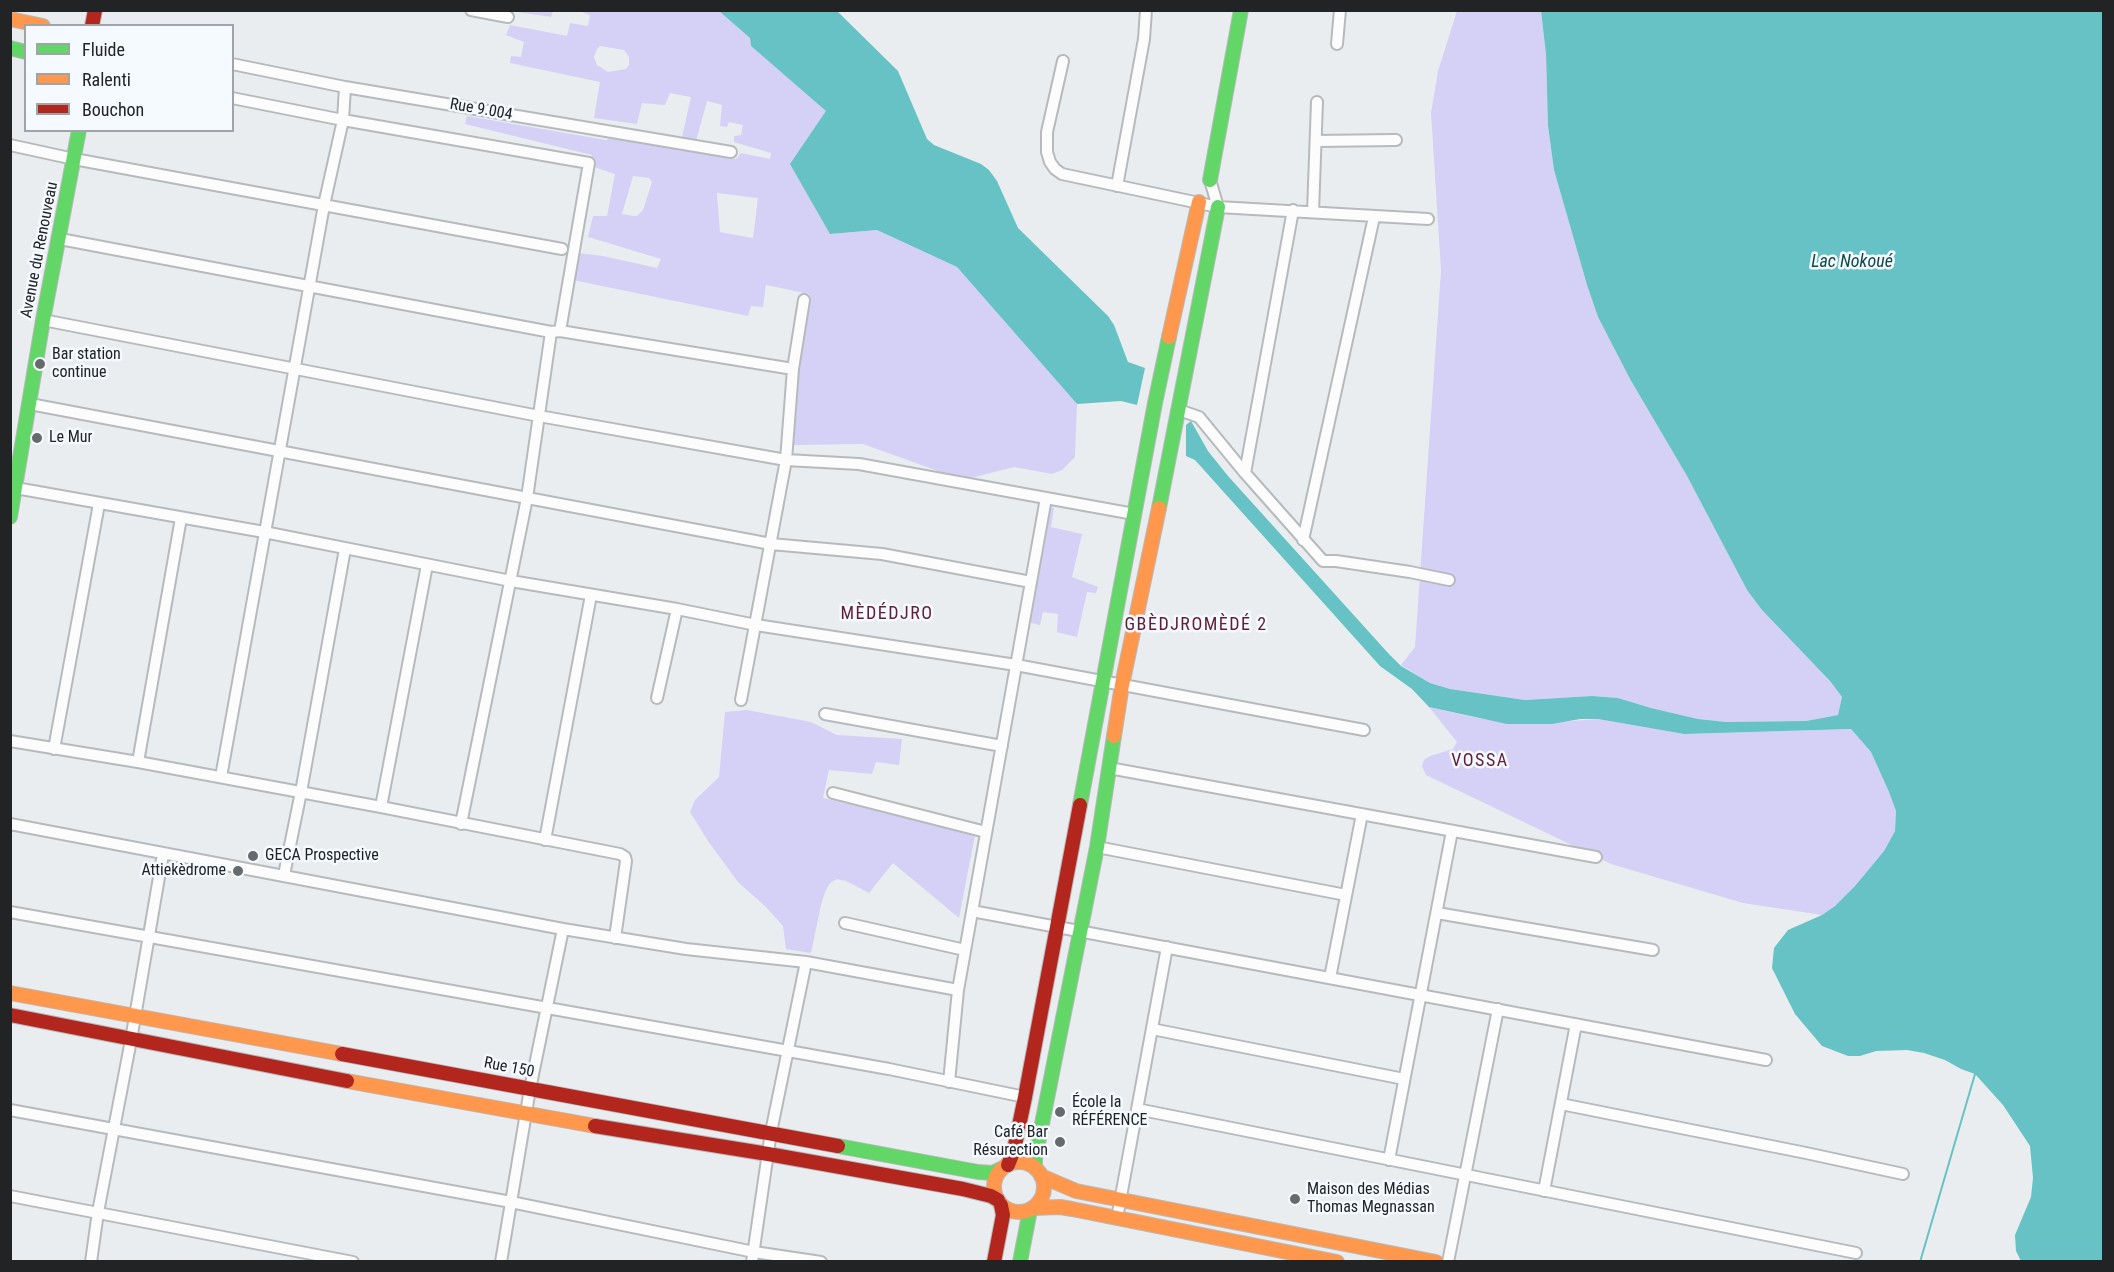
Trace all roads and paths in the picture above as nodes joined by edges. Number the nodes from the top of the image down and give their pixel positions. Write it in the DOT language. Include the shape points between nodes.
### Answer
graph roads {
  1 [pos="471,10"];
  2 [pos="1146,10"];
  3 [pos="1241,10"];
  4 [pos="1341,10"];
  5 [pos="508,17"];
  6 [pos="10,19"];
  7 [pos="34,24"];
  8 [pos="1336,44"];
  9 [pos="1063,61"];
  10 [pos="234,64"];
  11 [pos="345,87"];
  12 [pos="234,98"];
  13 [pos="1317,102"];
  14 [pos="343,120"];
  15 [pos="80,132"];
  16 [pos="1396,140"];
  17 [pos="1316,141"];
  18 [pos="10,145"];
  19 [pos="731,152"];
  20 [pos="74,159"];
  21 [pos="1210,180"];
  22 [pos="1117,186"];
  23 [pos="1199,202"];
  24 [pos="324,205"];
  25 [pos="1218,207"];
  26 [pos="1293,210"];
  27 [pos="1313,212"];
  28 [pos="1374,217"];
  29 [pos="1428,219"];
  30 [pos="60,238"];
  31 [pos="562,249"];
  32 [pos="309,287"];
  33 [pos="804,300"];
  34 [pos="43,320"];
  35 [pos="556,331"];
  36 [pos="294,367"];
  37 [pos="793,369"];
  38 [pos="30,404"];
  39 [pos="1179,410"];
  40 [pos="539,416"];
  41 [pos="278,452"];
  42 [pos="786,460"];
  43 [pos="1245,473"];
  44 [pos="13,487"];
  45 [pos="527,498"];
  46 [pos="1046,498"];
  47 [pos="99,504"];
  48 [pos="1134,514"];
  49 [pos="10,517"];
  50 [pos="181,518"];
  51 [pos="264,532"];
  52 [pos="1303,540"];
  53 [pos="771,544"];
  54 [pos="345,549"];
  55 [pos="427,565"];
  56 [pos="1449,580"];
  57 [pos="511,581"];
  58 [pos="1031,582"];
  59 [pos="591,595"];
  60 [pos="677,609"];
  61 [pos="756,625"];
  62 [pos="1016,665"];
  63 [pos="1102,681"];
  64 [pos="1122,685"];
  65 [pos="657,699"];
  66 [pos="741,699"];
  67 [pos="825,714"];
  68 [pos="1364,730"];
  69 [pos="10,741"];
  70 [pos="1002,746"];
  71 [pos="54,749"];
  72 [pos="138,762"];
  73 [pos="1109,768"];
  74 [pos="220,777"];
  75 [pos="301,792"];
  76 [pos="833,793"];
  77 [pos="381,807"];
  78 [pos="1362,814"];
  79 [pos="10,824"];
  80 [pos="461,824"];
  81 [pos="1452,831"];
  82 [pos="986,832"];
  83 [pos="545,840"];
  84 [pos="1096,847"];
  85 [pos="163,854"];
  86 [pos="1596,857"];
  87 [pos="284,875"];
  88 [pos="1346,895"];
  89 [pos="972,911"];
  90 [pos="10,912"];
  91 [pos="1437,914"];
  92 [pos="845,923"];
  93 [pos="1058,928"];
  94 [pos="563,929"];
  95 [pos="1079,930"];
  96 [pos="149,937"];
  97 [pos="615,938"];
  98 [pos="1167,947"];
  99 [pos="965,950"];
  100 [pos="1653,950"];
  101 [pos="806,963"];
  102 [pos="1330,978"];
  103 [pos="958,990"];
  104 [pos="10,993"];
  105 [pos="1421,995"];
  106 [pos="548,1007"];
  107 [pos="1498,1009"];
  108 [pos="10,1015"];
  109 [pos="134,1015"];
  110 [pos="1576,1024"];
  111 [pos="1152,1029"];
  112 [pos="131,1040"];
  113 [pos="789,1050"];
  114 [pos="1766,1060"];
  115 [pos="1404,1079"];
  116 [pos="949,1082"];
  117 [pos="530,1089"];
  118 [pos="1025,1097"];
  119 [pos="1561,1104"];
  120 [pos="1137,1109"];
  121 [pos="10,1110"];
  122 [pos="527,1115"];
  123 [pos="115,1127"];
  124 [pos="771,1132"];
  125 [pos="768,1154"];
  126 [pos="1389,1160"];
  127 [pos="1005,1167"];
  128 [pos="1038,1172"];
  129 [pos="1904,1174"];
  130 [pos="1465,1175"];
  131 [pos="1544,1191"];
  132 [pos="10,1196"];
  133 [pos="1120,1200"];
  134 [pos="511,1202"];
  135 [pos="999,1203"];
  136 [pos="1032,1209"];
  137 [pos="98,1212"];
  138 [pos="1117,1218"];
  139 [pos="1856,1253"];
  140 [pos="753,1257"];
  141 [pos="91,1262"];
  142 [pos="353,1262"];
  143 [pos="501,1262"];
  144 [pos="821,1262"];
  145 [pos="994,1262"];
  146 [pos="1020,1262"];
  147 [pos="1337,1262"];
  148 [pos="1436,1262"];
  149 [pos="1448,1262"];
  1 -- 5 [label="street"];
  2 -- 22 [label="street"];
  3 -- 21 [label="main road"];
  4 -- 8 [label="street"];
  6 -- 7 [label="main road"];
  9 -- 22 [label="street" via="1047,132 1050,162 1062,174"];
  10 -- 11 [label="street, Rue 9.004"];
  11 -- 14 [label="street"];
  11 -- 19 [label="street, Rue 9.004"];
  12 -- 14 [label="street, Rue 9.004"];
  13 -- 17 [label="street"];
  14 -- 24 [label="street"];
  14 -- 35 [label="street, Rue 9.004" via="589,163"];
  15 -- 20 [label="main road, Avenue du Renouveau"];
  16 -- 17 [label="street"];
  17 -- 27 [label="street"];
  18 -- 20 [label="street"];
  20 -- 24 [label="street"];
  20 -- 30 [label="main road, Avenue du Renouveau"];
  21 -- 23 [label="street"];
  21 -- 25 [label="street"];
  22 -- 23 [label="street"];
  23 -- 25 [label="street"];
  23 -- 48 [label="main road"];
  24 -- 31 [label="street"];
  24 -- 32 [label="street"];
  25 -- 26 [label="street"];
  25 -- 39 [label="main road"];
  26 -- 27 [label="street"];
  26 -- 43 [label="street"];
  27 -- 28 [label="street"];
  28 -- 29 [label="street"];
  28 -- 52 [label="street"];
  30 -- 32 [label="street"];
  30 -- 34 [label="main road, Avenue du Renouveau"];
  32 -- 35 [label="street"];
  32 -- 36 [label="street"];
  33 -- 37 [label="street"];
  34 -- 36 [label="street"];
  34 -- 38 [label="main road, Avenue du Renouveau"];
  35 -- 37 [label="street"];
  35 -- 40 [label="street"];
  36 -- 40 [label="street"];
  36 -- 41 [label="street"];
  37 -- 42 [label="street"];
  38 -- 41 [label="street"];
  38 -- 44 [label="main road, Avenue du Renouveau"];
  39 -- 43 [label="street" via="1199,417"];
  39 -- 64 [label="main road"];
  40 -- 42 [label="street"];
  40 -- 45 [label="street"];
  41 -- 45 [label="street"];
  41 -- 51 [label="street"];
  42 -- 46 [label="street" via="859,464"];
  42 -- 53 [label="street"];
  43 -- 52 [label="street"];
  44 -- 47 [label="street"];
  44 -- 49 [label="main road, Avenue du Renouveau"];
  45 -- 53 [label="street"];
  45 -- 57 [label="street"];
  46 -- 48 [label="street"];
  46 -- 58 [label="street"];
  47 -- 50 [label="street"];
  47 -- 71 [label="street"];
  48 -- 63 [label="main road"];
  50 -- 51 [label="street"];
  50 -- 72 [label="street"];
  51 -- 54 [label="street"];
  51 -- 74 [label="street"];
  52 -- 56 [label="street" via="1323,561"];
  53 -- 58 [label="street" via="882,554"];
  53 -- 61 [label="street"];
  54 -- 55 [label="street"];
  54 -- 75 [label="street"];
  55 -- 57 [label="street"];
  55 -- 77 [label="street"];
  57 -- 59 [label="street"];
  57 -- 80 [label="street"];
  58 -- 62 [label="street"];
  59 -- 60 [label="street"];
  59 -- 83 [label="street"];
  60 -- 61 [label="street"];
  60 -- 65 [label="street"];
  61 -- 62 [label="street"];
  61 -- 66 [label="street"];
  62 -- 63 [label="street"];
  62 -- 70 [label="street"];
  63 -- 64 [label="street"];
  63 -- 93 [label="main road"];
  64 -- 68 [label="street"];
  64 -- 73 [label="main road"];
  67 -- 70 [label="street"];
  69 -- 71 [label="street"];
  70 -- 82 [label="street"];
  71 -- 72 [label="street"];
  72 -- 74 [label="street"];
  73 -- 78 [label="street"];
  73 -- 84 [label="main road"];
  74 -- 75 [label="street"];
  75 -- 77 [label="street"];
  75 -- 87 [label="street"];
  76 -- 82 [label="street"];
  77 -- 80 [label="street"];
  78 -- 81 [label="street"];
  78 -- 88 [label="street"];
  79 -- 85 [label="street"];
  80 -- 83 [label="street"];
  81 -- 86 [label="street"];
  81 -- 91 [label="street"];
  82 -- 89 [label="street"];
  83 -- 97 [label="street" via="625,857"];
  84 -- 88 [label="street"];
  84 -- 95 [label="main road"];
  85 -- 87 [label="street"];
  85 -- 96 [label="street"];
  87 -- 94 [label="street"];
  88 -- 102 [label="street"];
  89 -- 93 [label="street"];
  89 -- 99 [label="street"];
  90 -- 96 [label="street"];
  91 -- 100 [label="street"];
  91 -- 105 [label="street"];
  92 -- 99 [label="street"];
  93 -- 95 [label="street"];
  93 -- 118 [label="main road"];
  94 -- 97 [label="street"];
  94 -- 106 [label="street"];
  95 -- 98 [label="street"];
  95 -- 128 [label="main road" via="1035,1159"];
  96 -- 106 [label="street"];
  96 -- 109 [label="street"];
  97 -- 101 [label="street"];
  98 -- 102 [label="street"];
  98 -- 111 [label="street"];
  99 -- 103 [label="street"];
  101 -- 103 [label="street"];
  101 -- 113 [label="street"];
  102 -- 105 [label="street"];
  103 -- 116 [label="street"];
  104 -- 109 [label="main road, Rue 150"];
  105 -- 107 [label="street"];
  105 -- 115 [label="street"];
  106 -- 113 [label="street"];
  106 -- 117 [label="street"];
  107 -- 110 [label="street"];
  107 -- 130 [label="street"];
  108 -- 112 [label="main road"];
  109 -- 112 [label="street"];
  109 -- 117 [label="main road, Rue 150"];
  110 -- 114 [label="street"];
  110 -- 119 [label="street"];
  111 -- 115 [label="street"];
  111 -- 120 [label="street"];
  112 -- 122 [label="main road"];
  112 -- 123 [label="street"];
  113 -- 116 [label="street"];
  113 -- 124 [label="street"];
  115 -- 126 [label="street"];
  116 -- 118 [label="street"];
  117 -- 122 [label="street"];
  117 -- 124 [label="main road, Rue 150"];
  118 -- 127 [label="main road" via="1014,1150"];
  119 -- 129 [label="street"];
  119 -- 131 [label="street"];
  120 -- 126 [label="street"];
  120 -- 133 [label="street"];
  121 -- 123 [label="street"];
  122 -- 125 [label="main road"];
  122 -- 134 [label="street"];
  123 -- 134 [label="street"];
  123 -- 137 [label="street"];
  124 -- 125 [label="street"];
  124 -- 127 [label="main road, Rue 150" via="978,1172 993,1173"];
  125 -- 135 [label="main road" via="975,1192"];
  125 -- 140 [label="street"];
  126 -- 130 [label="street"];
  127 -- 128 [label="main road" via="1022,1162"];
  127 -- 135 [label="main road" via="995,1181"];
  128 -- 133 [label="main road" via="1066,1188"];
  128 -- 136 [label="main road" via="1044,1194"];
  130 -- 131 [label="street"];
  130 -- 149 [label="street"];
  131 -- 139 [label="street"];
  132 -- 137 [label="street"];
  133 -- 138 [label="street"];
  133 -- 148 [label="main road"];
  134 -- 140 [label="street"];
  134 -- 143 [label="street"];
  135 -- 136 [label="main road" via="1015,1212"];
  135 -- 145 [label="main road" via="1003,1215"];
  136 -- 138 [label="main road" via="1060,1207"];
  136 -- 146 [label="main road"];
  137 -- 141 [label="street"];
  137 -- 142 [label="street"];
  138 -- 147 [label="main road"];
  140 -- 144 [label="street"];
}
